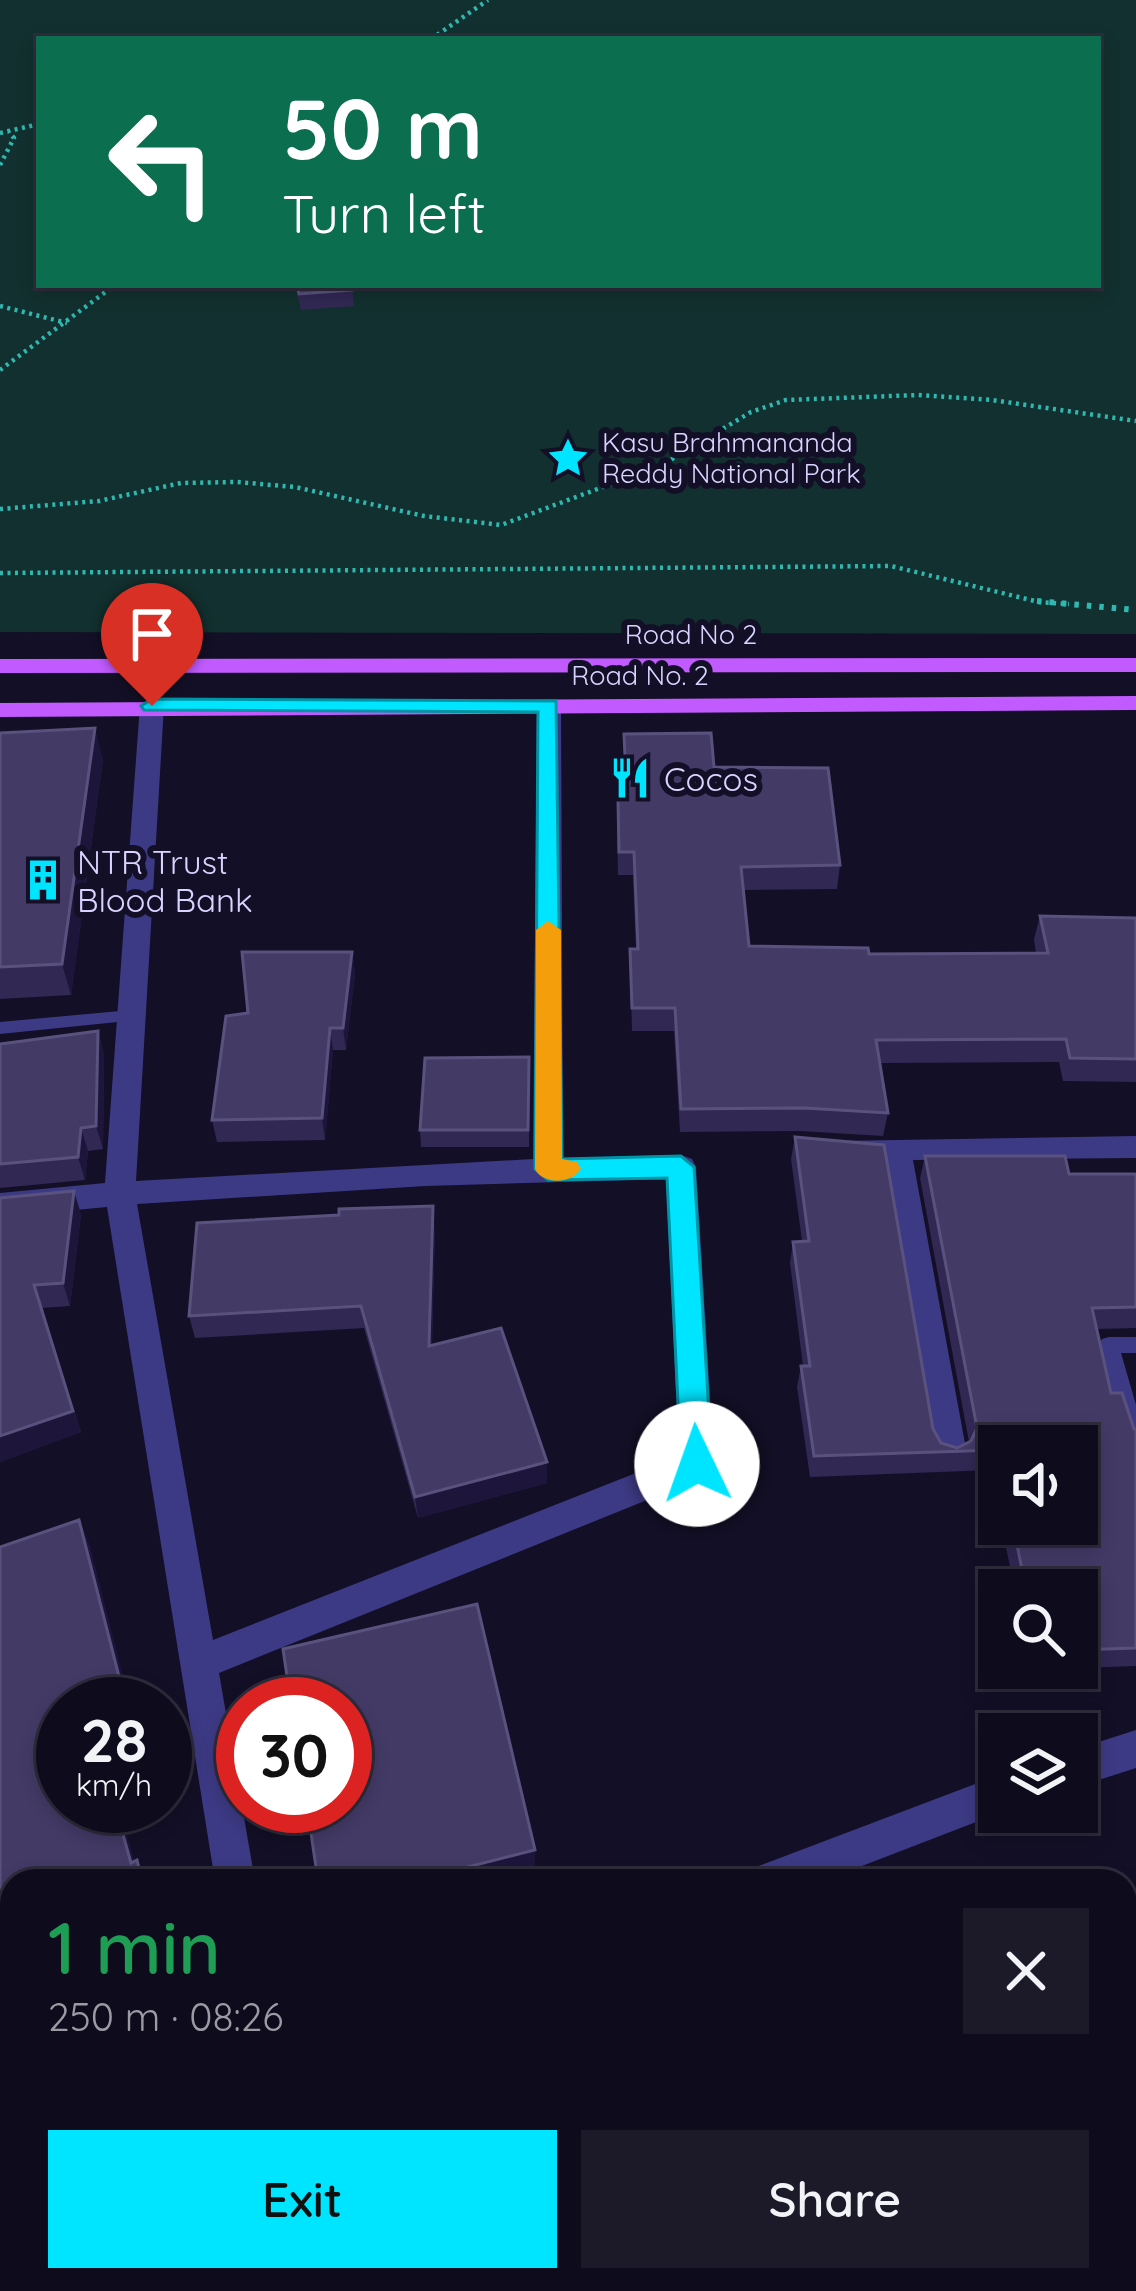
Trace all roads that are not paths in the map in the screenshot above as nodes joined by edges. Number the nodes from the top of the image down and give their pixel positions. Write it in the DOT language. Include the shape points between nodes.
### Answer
graph roads {
  1 [pos="1136,664"];
  2 [pos="0,665"];
  3 [pos="1136,703"];
  4 [pos="152,706"];
  5 [pos="549,706"];
  6 [pos="0,710"];
  7 [pos="131,1016"];
  8 [pos="0,1028"];
  9 [pos="824,1148"];
  10 [pos="1136,1148"];
  11 [pos="896,1152"];
  12 [pos="548,1169"];
  13 [pos="120,1192"];
  14 [pos="0,1205"];
  15 [pos="1136,1345"];
  16 [pos="1136,1441"];
  17 [pos="949,1449"];
  18 [pos="201,1664"];
  19 [pos="1136,1749"];
  20 [pos="1098,1761"];
  21 [pos="978,1802"];
  22 [pos="233,1869"];
  23 [pos="802,1869"];
  1 -- 2 [label="main road, Road No 2"];
  3 -- 5 [label="main road, Road No. 2"];
  4 -- 5 [label="main road, Road No. 2"];
  4 -- 6 [label="main road, Road No. 2"];
  4 -- 7 [label="street"];
  5 -- 12 [label="street"];
  7 -- 8 [label="lane"];
  7 -- 13 [label="street"];
  9 -- 11 [label="street"];
  10 -- 11 [label="street"];
  11 -- 17 [label="street"];
  12 -- 13 [label="street"];
  12 -- 18 [label="street" via="681,1167 697,1464"];
  13 -- 14 [label="street"];
  13 -- 18 [label="street"];
  15 -- 16 [label="lane" via="1109,1345"];
  18 -- 22 [label="street"];
  19 -- 20 [label="street"];
  21 -- 23 [label="street"];
}
